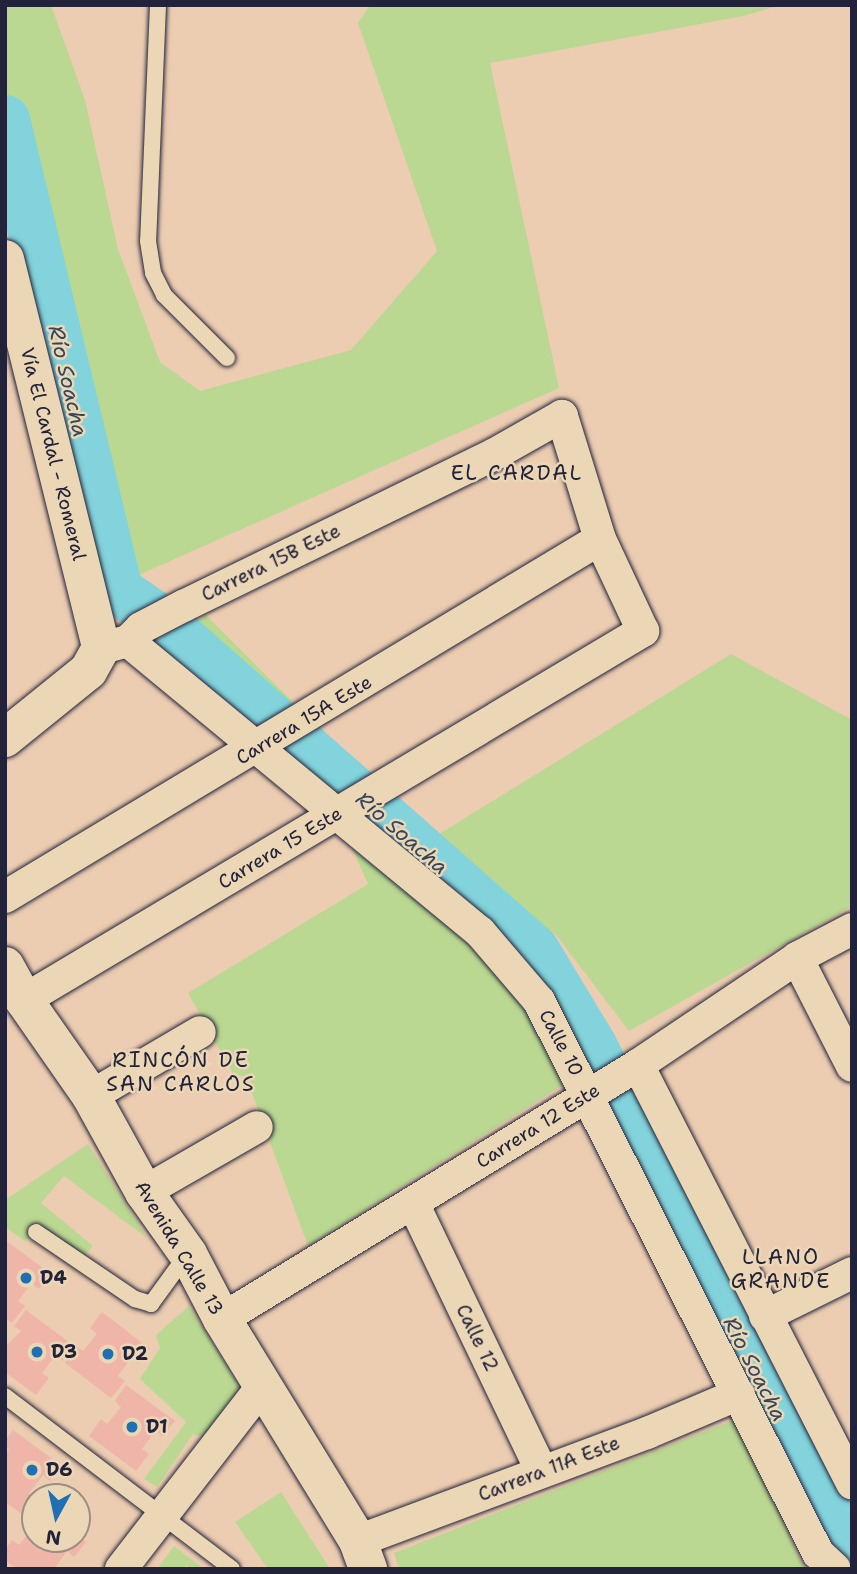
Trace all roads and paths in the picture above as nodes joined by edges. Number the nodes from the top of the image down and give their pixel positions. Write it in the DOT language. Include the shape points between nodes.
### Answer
graph roads {
  1 [pos="158,5"];
  2 [pos="5,259"];
  3 [pos="227,358"];
  4 [pos="600,539"];
  5 [pos="123,639"];
  6 [pos="5,738"];
  7 [pos="266,742"];
  8 [pos="344,810"];
  9 [pos="5,897"];
  10 [pos="852,929"];
  11 [pos="797,958"];
  12 [pos="5,966"];
  13 [pos="24,1000"];
  14 [pos="200,1032"];
  15 [pos="852,1066"];
  16 [pos="632,1068"];
  17 [pos="593,1093"];
  18 [pos="91,1096"];
  19 [pos="257,1127"];
  20 [pos="144,1192"];
  21 [pos="413,1203"];
  22 [pos="36,1232"];
  23 [pos="188,1254"];
  24 [pos="852,1273"];
  25 [pos="765,1316"];
  26 [pos="222,1319"];
  27 [pos="263,1385"];
  28 [pos="739,1394"];
  29 [pos="5,1396"];
  30 [pos="542,1472"];
  31 [pos="852,1483"];
  32 [pos="163,1516"];
  33 [pos="363,1555"];
  34 [pos="121,1569"];
  35 [pos="232,1569"];
  36 [pos="835,1569"];
  1 -- 3 [label="lane" via="148,241 153,273 164,295"];
  2 -- 5 [label="main road, Vía El Cardal - Romeral"];
  4 -- 5 [label="street, Carrera 15B Este" via="562,416 493,455"];
  4 -- 7 [label="street, Carrera 15A Este"];
  4 -- 8 [label="street, Carrera 15 Este" via="643,631"];
  5 -- 6 [label="main road, Carrera 15B Este"];
  5 -- 7 [label="street, Calle 10"];
  7 -- 8 [label="street, Calle 10"];
  7 -- 9 [label="street, Carrera 15A Este"];
  8 -- 13 [label="street, Carrera 15 Este"];
  8 -- 17 [label="street, Calle 10" via="480,932 539,1001"];
  10 -- 11 [label="street, Carrera 12 Este"];
  11 -- 15 [label="street"];
  11 -- 16 [label="street, Carrera 12 Este"];
  12 -- 13 [label="main road, Avenida Calle 13"];
  13 -- 18 [label="main road, Avenida Calle 13"];
  14 -- 18 [label="street"];
  16 -- 17 [label="street, Carrera 12 Este"];
  16 -- 25 [label="street"];
  17 -- 21 [label="street, Carrera 12 Este"];
  17 -- 28 [label="street, Calle 10"];
  18 -- 20 [label="main road, Avenida Calle 13"];
  19 -- 20 [label="street"];
  20 -- 23 [label="main road, Avenida Calle 13"];
  21 -- 26 [label="street, Carrera 12 Este"];
  21 -- 30 [label="street, Calle 12"];
  22 -- 23 [label="lane" via="135,1299 151,1304"];
  23 -- 26 [label="main road, Avenida Calle 13"];
  24 -- 25 [label="street"];
  25 -- 31 [label="street"];
  26 -- 27 [label="main road, Avenida Calle 13"];
  27 -- 32 [label="street"];
  27 -- 33 [label="main road, Avenida Calle 13"];
  28 -- 30 [label="street, Carrera 11A Este"];
  28 -- 36 [label="street, Calle 10" via="818,1553"];
  29 -- 32 [label="lane"];
  30 -- 33 [label="street, Carrera 11A Este"];
  32 -- 34 [label="street"];
  32 -- 35 [label="lane"];
}
